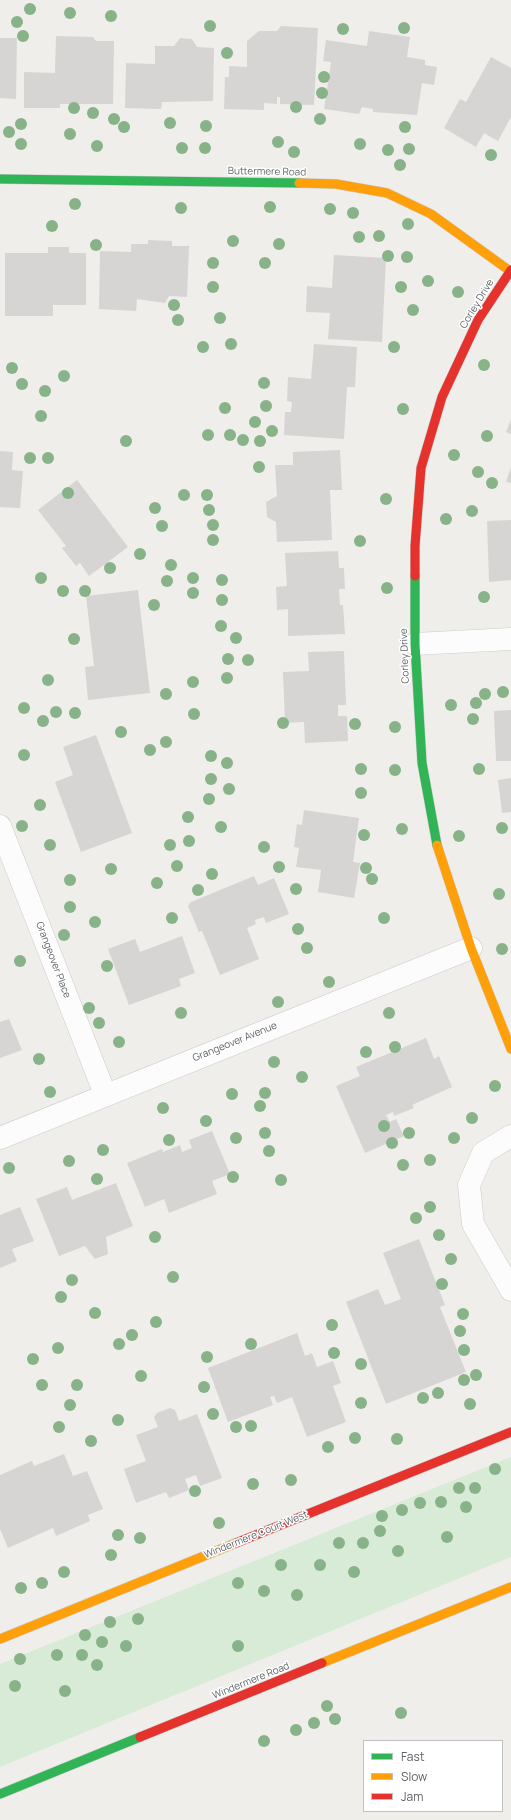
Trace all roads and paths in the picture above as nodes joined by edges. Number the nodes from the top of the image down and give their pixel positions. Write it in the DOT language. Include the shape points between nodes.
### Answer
graph roads {
  1 [pos="0,179"];
  2 [pos="511,270"];
  3 [pos="511,639"];
  4 [pos="415,644"];
  5 [pos="0,826"];
  6 [pos="471,948"];
  7 [pos="511,1049"];
  8 [pos="105,1094"];
  9 [pos="511,1136"];
  10 [pos="0,1138"];
  11 [pos="511,1290"];
  12 [pos="511,1432"];
  13 [pos="511,1587"];
  14 [pos="0,1639"];
  15 [pos="0,1794"];
  1 -- 2 [label="street, Buttermere Road" via="336,184 387,193 432,214"];
  2 -- 4 [label="street, Corley Drive" via="478,320 442,397 421,468 415,546"];
  3 -- 4 [label="street"];
  4 -- 6 [label="street, Corley Drive" via="423,771 438,848"];
  5 -- 8 [label="street, Grangeover Place"];
  6 -- 7 [label="street, Corley Drive"];
  6 -- 8 [label="street, Grangeover Avenue"];
  8 -- 10 [label="street, Grangeover Avenue"];
  9 -- 11 [label="street" via="482,1153 469,1185 473,1224"];
  12 -- 14 [label="street, Windermere Court West"];
  13 -- 15 [label="street, Windermere Road"];
}
